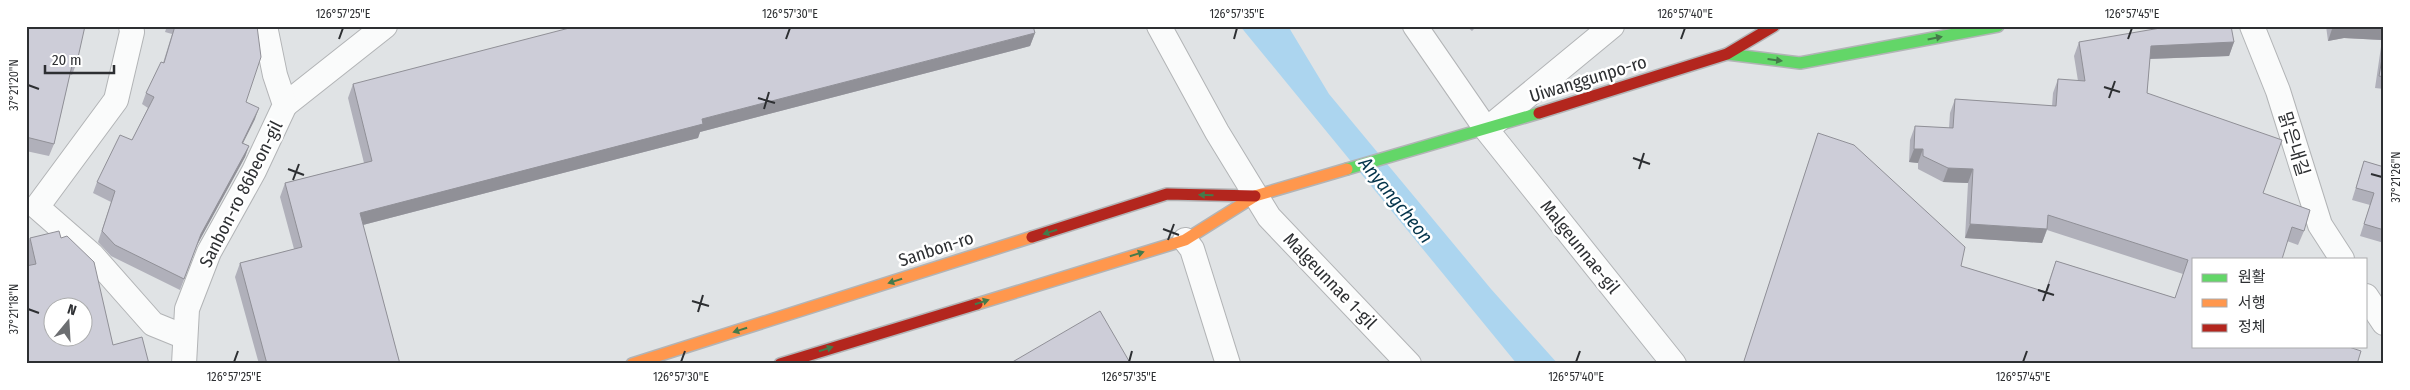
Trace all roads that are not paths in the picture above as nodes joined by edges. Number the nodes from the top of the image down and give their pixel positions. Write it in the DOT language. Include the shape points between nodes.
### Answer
graph roads {
  1 [pos="131,26"];
  2 [pos="265,26"];
  3 [pos="386,26"];
  4 [pos="1159,26"];
  5 [pos="1415,26"];
  6 [pos="1612,26"];
  7 [pos="1774,26"];
  8 [pos="1998,26"];
  9 [pos="2252,26"];
  10 [pos="1727,54"];
  11 [pos="285,105"];
  12 [pos="1486,129"];
  13 [pos="1278,189"];
  14 [pos="1255,196"];
  15 [pos="32,210"];
  16 [pos="1185,240"];
  17 [pos="2341,258"];
  18 [pos="2368,299"];
  19 [pos="2384,323"];
  20 [pos="185,337"];
  21 [pos="184,364"];
  22 [pos="632,364"];
  23 [pos="780,364"];
  24 [pos="1228,364"];
  25 [pos="1409,364"];
  26 [pos="1674,364"];
  1 -- 15 [label="street" via="116,100"];
  2 -- 11 [label="street, Sanbon-ro 86beon-gil"];
  3 -- 11 [label="street"];
  4 -- 14 [label="street, Malgeunnae 1-gil"];
  5 -- 12 [label="street, Malgeunnae-gil"];
  6 -- 12 [label="street"];
  7 -- 10 [label="street, Uiwanggunpo-ro"];
  10 -- 8 [label="street, Uiwanggunpo-ro, one-way" via="1800,63"];
  9 -- 17 [label="street, 맑은내길" via="2278,91 2320,226"];
  10 -- 12 [label="street, Uiwanggunpo-ro"];
  11 -- 20 [label="street, Sanbon-ro 86beon-gil" via="210,252 187,310"];
  12 -- 13 [label="street, Uiwanggunpo-ro"];
  12 -- 26 [label="street, Malgeunnae-gil"];
  13 -- 14 [label="street, Sanbon-ro"];
  14 -- 16 [label="street, Sanbon-ro"];
  14 -- 22 [label="street, Sanbon-ro, one-way" via="1167,194"];
  14 -- 25 [label="street, Malgeunnae 1-gil" via="1269,217"];
  15 -- 20 [label="street" via="92,255 152,324"];
  23 -- 16 [label="street, Sanbon-ro, one-way"];
  16 -- 24 [label="street" via="1192,249"];
  18 -- 19 [label="street"];
  20 -- 21 [label="street, Sanbon-ro 86beon-gil"];
}
